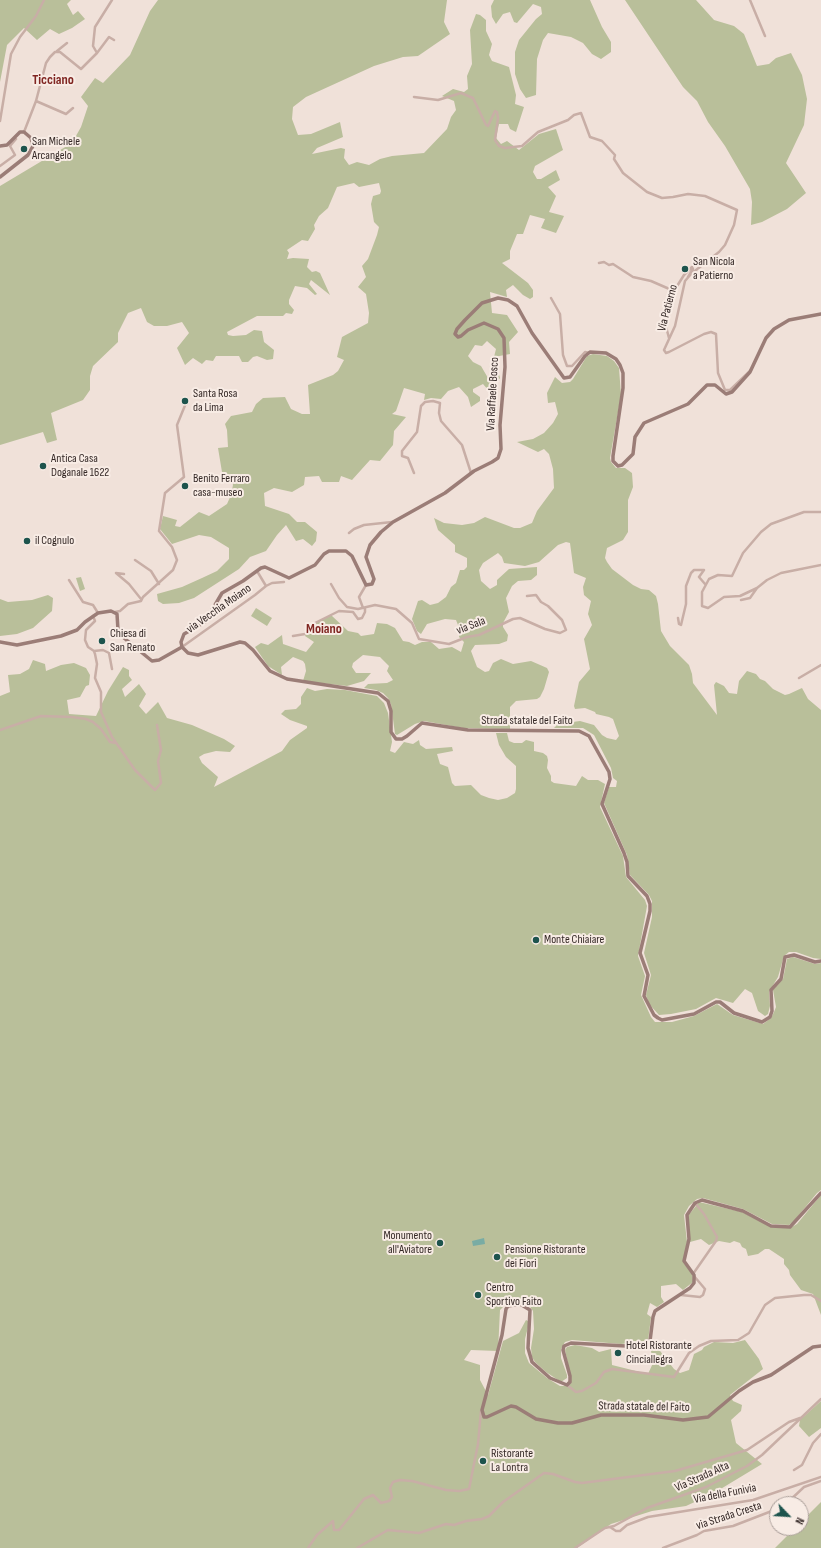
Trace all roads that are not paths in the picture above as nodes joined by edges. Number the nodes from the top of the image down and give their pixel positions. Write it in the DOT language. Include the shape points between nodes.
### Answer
graph roads {
  1 [pos="44,0"];
  2 [pos="112,0"];
  3 [pos="750,0"];
  4 [pos="765,36"];
  5 [pos="114,40"];
  6 [pos="67,43"];
  7 [pos="55,52"];
  8 [pos="96,53"];
  9 [pos="414,97"];
  10 [pos="36,101"];
  11 [pos="73,108"];
  12 [pos="0,121"];
  13 [pos="24,132"];
  14 [pos="15,136"];
  15 [pos="0,146"];
  16 [pos="0,166"];
  17 [pos="0,177"];
  18 [pos="599,263"];
  19 [pos="688,278"];
  20 [pos="674,291"];
  21 [pos="551,298"];
  22 [pos="821,314"];
  23 [pos="669,339"];
  24 [pos="590,352"];
  25 [pos="751,370"];
  26 [pos="186,403"];
  27 [pos="414,472"];
  28 [pos="471,473"];
  29 [pos="821,512"];
  30 [pos="393,522"];
  31 [pos="349,533"];
  32 [pos="135,560"];
  33 [pos="821,565"];
  34 [pos="257,570"];
  35 [pos="124,574"];
  36 [pos="69,580"];
  37 [pos="284,582"];
  38 [pos="159,584"];
  39 [pos="331,584"];
  40 [pos="705,584"];
  41 [pos="366,585"];
  42 [pos="266,586"];
  43 [pos="757,588"];
  44 [pos="527,596"];
  45 [pos="142,599"];
  46 [pos="741,600"];
  47 [pos="364,608"];
  48 [pos="114,612"];
  49 [pos="98,614"];
  50 [pos="92,616"];
  51 [pos="678,618"];
  52 [pos="293,636"];
  53 [pos="0,642"];
  54 [pos="182,647"];
  55 [pos="94,651"];
  56 [pos="821,665"];
  57 [pos="112,669"];
  58 [pos="799,678"];
  59 [pos="158,725"];
  60 [pos="0,730"];
  61 [pos="116,743"];
  62 [pos="821,961"];
  63 [pos="821,1193"];
  64 [pos="695,1203"];
  65 [pos="694,1275"];
  66 [pos="680,1294"];
  67 [pos="821,1301"];
  68 [pos="821,1346"];
  69 [pos="567,1385"];
  70 [pos="821,1399"];
  71 [pos="482,1410"];
  72 [pos="800,1418"];
  73 [pos="821,1434"];
  74 [pos="794,1470"];
  75 [pos="821,1477"];
  76 [pos="821,1481"];
  77 [pos="794,1496"];
  78 [pos="769,1512"];
  79 [pos="610,1527"];
  80 [pos="308,1548"];
  81 [pos="357,1548"];
  82 [pos="575,1548"];
  83 [pos="663,1548"];
  1 -- 12 [label="street" via="11,54"];
  2 -- 8 [label="street" via="95,28 93,46"];
  3 -- 4 [label="street"];
  5 -- 8 [label="street" via="109,37"];
  6 -- 7 [label="street"];
  7 -- 8 [label="street" via="63,53 81,69"];
  7 -- 10 [label="street" via="46,63"];
  9 -- 19 [label="street, Via Patierno" via="438,100 460,93 473,98 486,125 488,126 495,111 497,112 495,140 499,146 505,148 522,146 538,132 581,113 590,137 602,141 615,155 614,159 623,173 647,192 662,198 688,194 704,196 737,210 734,225 725,245"];
  10 -- 11 [label="street" via="66,114"];
  10 -- 13 [label="street"];
  13 -- 14 [label="street"];
  13 -- 17 [label="street" via="33,141 30,152"];
  14 -- 15 [label="street" via="7,145"];
  14 -- 16 [label="street" via="10,146 15,155"];
  18 -- 20 [label="street, Via Patierno" via="613,264 633,277 651,281"];
  19 -- 20 [label="street" via="692,267"];
  19 -- 23 [label="street, Via Patierno"];
  20 -- 23 [label="street, Via Patierno" via="668,303 666,323"];
  21 -- 24 [label="street" via="560,314 563,355 567,366 572,366 585,352"];
  22 -- 25 [label="street" via="789,320 774,329 766,338"];
  23 -- 25 [label="street, Via Patierno" via="664,350 667,353 704,334 716,334 718,373 725,390 730,390"];
  24 -- 25 [label="street" via="612,356 620,365 622,373 623,388 613,459 618,466 633,454 636,437 644,423 688,404 707,385 715,385 729,394"];
  24 -- 28 [label="street, Via Raffaele Bosco" via="584,356 570,377 564,378 514,303 504,299 492,299 475,308 457,328 455,334 461,336 484,323 498,329 504,338 505,367 500,455"];
  26 -- 38 [label="street" via="177,425 184,477 165,493 159,531 172,547 176,560 173,570"];
  27 -- 28 [label="street" via="408,458 402,456 402,451 417,432 421,406 425,402 433,401 440,403 441,421 462,445"];
  28 -- 30 [label="street, Via Raffaele Bosco" via="446,493"];
  29 -- 40 [label="street" via="804,512 771,524 750,543 732,576 713,576"];
  30 -- 31 [label="street" via="364,525"];
  30 -- 41 [label="street, Via Raffaele Bosco" via="374,539 366,552 366,560 374,579 372,584"];
  32 -- 38 [label="street" via="151,571"];
  33 -- 43 [label="street" via="781,573"];
  34 -- 41 [label="street" via="265,567 289,578 315,565 329,551 346,551 352,556"];
  34 -- 42 [label="street, via Vecchia Moiano"];
  34 -- 54 [label="street" via="240,584 222,593 205,622 184,634"];
  35 -- 45 [label="street" via="116,573"];
  36 -- 49 [label="street" via="83,602 93,605"];
  37 -- 42 [label="street, via Vecchia Moiano"];
  38 -- 45 [label="street"];
  39 -- 47 [label="street" via="348,607"];
  40 -- 43 [label="street" via="702,606 706,609 718,600 740,596"];
  40 -- 51 [label="street" via="699,577 703,569 691,573 686,586 686,604 681,625"];
  41 -- 47 [label="street" via="359,596"];
  42 -- 54 [label="street, via Vecchia Moiano"];
  43 -- 46 [label="street" via="750,598"];
  44 -- 47 [label="street, via Sala" via="536,595 562,620 566,630 560,633 520,618 512,618 479,635 452,643 434,642 419,639 412,623 401,612 382,606"];
  45 -- 48 [label="street" via="139,603 128,604 120,611"];
  47 -- 52 [label="street" via="362,618 358,619 353,612 339,611 315,623 304,634"];
  48 -- 49 [label="street"];
  48 -- 54 [label="street" via="120,633 152,660 159,660"];
  49 -- 50 [label="street"];
  50 -- 53 [label="street" via="77,630 48,640 17,644"];
  50 -- 55 [label="street" via="95,621 86,630 85,640 88,647"];
  54 -- 62 [label="street, Strada statale del Faito" via="188,653 198,654 240,642 245,643 270,671 287,679 378,693 388,701 391,711 391,732 396,738 402,739 419,724 428,722 468,730 579,731 589,736 609,772 610,778 602,804 625,858 628,876 647,896 650,904 640,952 648,975 644,992 654,1015 662,1020 694,1014 720,1002 734,1013 762,1022 770,1017 771,990 781,979 785,957 794,955 815,962"];
  55 -- 57 [label="street" via="104,650 110,653"];
  55 -- 61 [label="street" via="97,664 96,678 101,692 101,712"];
  56 -- 58 [label="street"];
  59 -- 61 [label="street" via="162,750 158,761 161,783 155,790 135,770"];
  60 -- 61 [label="street" via="41,716 72,716 93,722 111,743"];
  63 -- 64 [label="street" via="790,1227 772,1226 743,1211 702,1200"];
  64 -- 65 [label="street" via="687,1215 689,1239 684,1258 685,1265"];
  64 -- 65 [label="street" via="717,1237"];
  65 -- 66 [label="street" via="695,1281 692,1286"];
  65 -- 66 [label="street" via="705,1289 703,1295 700,1297"];
  66 -- 69 [label="street" via="653,1314 651,1338 647,1344 626,1346 571,1343 564,1346 570,1382"];
  67 -- 69 [label="street" via="811,1295 775,1298 765,1305 749,1333 738,1340 711,1341 699,1346 689,1353 674,1377 612,1369 604,1372 596,1383 582,1391 576,1392"];
  68 -- 71 [label="street, Strada statale del Faito" via="813,1347 771,1375 753,1382 708,1417 683,1420 644,1415 601,1415 572,1423 558,1423 536,1419 511,1406 487,1417 484,1417"];
  69 -- 71 [label="street" via="550,1378 532,1362 528,1348 530,1310 520,1304 512,1304 506,1309 502,1336"];
  70 -- 72 [label="street, Via Strada Alta"];
  71 -- 80 [label="street" via="469,1489 446,1490 412,1481 393,1482 390,1488 392,1497 389,1501 381,1503 373,1495 364,1499 339,1530 334,1530 333,1521 317,1535"];
  72 -- 79 [label="street, Via Strada Alta" via="747,1466 706,1487 647,1508"];
  72 -- 81 [label="street" via="788,1422 747,1450 675,1471 582,1483 544,1473 482,1519 454,1525 446,1524 419,1533 388,1530"];
  73 -- 74 [label="street" via="813,1443 802,1465"];
  75 -- 79 [label="street, Via della Funivia" via="753,1500 648,1517 627,1525 620,1531"];
  76 -- 77 [label="street" via="804,1487"];
  78 -- 83 [label="street, via Strada Cresta" via="733,1526 704,1531"];
  79 -- 82 [label="street, Via Strada Alta"];
}
